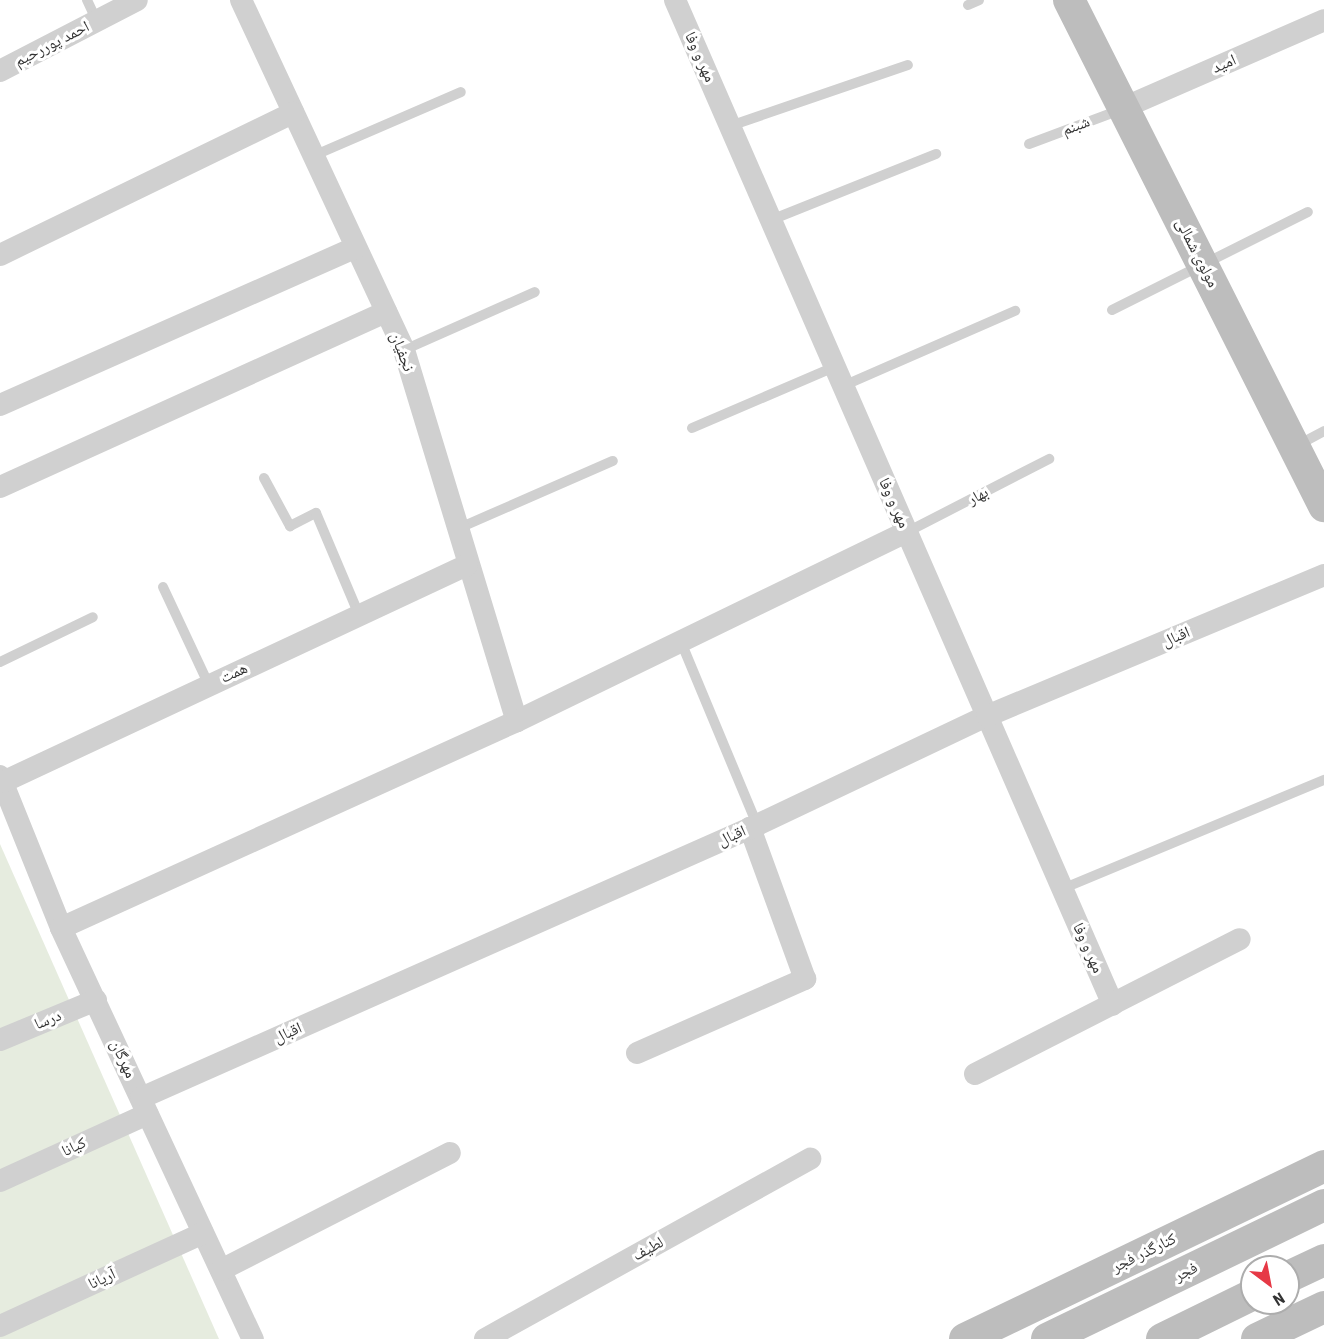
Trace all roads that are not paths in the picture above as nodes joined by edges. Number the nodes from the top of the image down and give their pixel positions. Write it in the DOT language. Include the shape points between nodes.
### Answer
graph roads {
  1 [pos="87,0"];
  2 [pos="137,0"];
  3 [pos="241,0"];
  4 [pos="675,0"];
  5 [pos="1069,0"];
  6 [pos="1324,20"];
  7 [pos="97,21"];
  8 [pos="908,65"];
  9 [pos="0,70"];
  10 [pos="461,92"];
  11 [pos="1123,108"];
  12 [pos="293,113"];
  13 [pos="730,126"];
  14 [pos="1029,144"];
  15 [pos="936,154"];
  16 [pos="313,156"];
  17 [pos="1308,212"];
  18 [pos="771,220"];
  19 [pos="356,248"];
  20 [pos="0,255"];
  21 [pos="1202,264"];
  22 [pos="535,292"];
  23 [pos="1112,310"];
  24 [pos="1015,311"];
  25 [pos="386,312"];
  26 [pos="404,350"];
  27 [pos="839,376"];
  28 [pos="0,405"];
  29 [pos="692,428"];
  30 [pos="1324,431"];
  31 [pos="1295,446"];
  32 [pos="1049,459"];
  33 [pos="613,461"];
  34 [pos="264,478"];
  35 [pos="0,487"];
  36 [pos="1324,506"];
  37 [pos="456,529"];
  38 [pos="907,532"];
  39 [pos="467,565"];
  40 [pos="1324,575"];
  41 [pos="163,587"];
  42 [pos="358,615"];
  43 [pos="93,617"];
  44 [pos="681,642"];
  45 [pos="0,662"];
  46 [pos="209,685"];
  47 [pos="987,716"];
  48 [pos="517,721"];
  49 [pos="1,779"];
  50 [pos="1324,780"];
  51 [pos="754,827"];
  52 [pos="1062,889"];
  53 [pos="61,928"];
  54 [pos="1240,939"];
  55 [pos="96,1000"];
  56 [pos="1113,1005"];
  57 [pos="0,1040"];
  58 [pos="637,1053"];
  59 [pos="975,1074"];
  60 [pos="144,1106"];
  61 [pos="450,1153"];
  62 [pos="810,1159"];
  63 [pos="1324,1166"];
  64 [pos="0,1181"];
  65 [pos="1324,1205"];
  66 [pos="203,1233"];
  67 [pos="1324,1260"];
  68 [pos="221,1270"];
  69 [pos="1300,1271"];
  70 [pos="1240,1301"];
  71 [pos="1324,1307"];
  72 [pos="0,1326"];
  73 [pos="253,1339"];
  74 [pos="485,1339"];
  75 [pos="965,1339"];
  76 [pos="1047,1339"];
  77 [pos="1162,1339"];
  78 [pos="1257,1339"];
  1 -- 7 [label="lane"];
  2 -- 7 [label="street, احمد پوررحیم"];
  3 -- 12 [label="street, نجفیان"];
  4 -- 13 [label="street, مهر و وفا"];
  5 -- 11 [label="street, مولوی شمالی"];
  6 -- 11 [label="street, امید"];
  7 -- 9 [label="street, احمد پوررحیم"];
  8 -- 13 [label="lane"];
  10 -- 16 [label="lane"];
  11 -- 14 [label="lane, شبنم"];
  11 -- 21 [label="street, مولوی شمالی"];
  12 -- 16 [label="street, نجفیان"];
  12 -- 20 [label="street"];
  13 -- 18 [label="street, مهر و وفا"];
  15 -- 18 [label="lane"];
  16 -- 19 [label="street, نجفیان"];
  17 -- 21 [label="lane"];
  18 -- 27 [label="street, مهر و وفا"];
  19 -- 25 [label="street, نجفیان"];
  19 -- 28 [label="street"];
  21 -- 23 [label="lane"];
  21 -- 31 [label="street, مولوی شمالی"];
  22 -- 26 [label="lane"];
  24 -- 27 [label="lane"];
  25 -- 26 [label="street, نجفیان"];
  25 -- 35 [label="street"];
  26 -- 37 [label="street, نجفیان"];
  27 -- 29 [label="lane"];
  27 -- 38 [label="street, مهر و وفا"];
  30 -- 31 [label="lane"];
  31 -- 36 [label="street, مولوی شمالی"];
  32 -- 38 [label="lane, بهار"];
  33 -- 37 [label="lane"];
  34 -- 42 [label="lane" via="290,526 316,513"];
  37 -- 39 [label="street, نجفیان"];
  38 -- 44 [label="street"];
  38 -- 47 [label="street, مهر و وفا"];
  39 -- 42 [label="street, همت"];
  39 -- 48 [label="street, نجفیان"];
  40 -- 47 [label="street, اقبال"];
  41 -- 46 [label="lane"];
  42 -- 46 [label="street, همت"];
  43 -- 45 [label="lane"];
  44 -- 48 [label="street"];
  44 -- 51 [label="lane"];
  46 -- 49 [label="street, همت"];
  47 -- 51 [label="street, اقبال"];
  47 -- 52 [label="street, مهر و وفا"];
  48 -- 53 [label="street"];
  49 -- 53 [label="street, مهرگان"];
  50 -- 52 [label="lane"];
  51 -- 58 [label="street" via="805,979"];
  51 -- 60 [label="street, اقبال"];
  52 -- 56 [label="street, مهر و وفا"];
  53 -- 55 [label="street, مهرگان"];
  54 -- 56 [label="street"];
  55 -- 57 [label="street, درسا"];
  55 -- 60 [label="street, مهرگان"];
  56 -- 59 [label="street"];
  60 -- 64 [label="street, کیانا"];
  60 -- 66 [label="street, مهرگان"];
  61 -- 68 [label="street"];
  62 -- 74 [label="street, لطیف"];
  63 -- 75 [label="street, کنارگذر فجر"];
  65 -- 76 [label="street, فجر"];
  66 -- 68 [label="street, مهرگان"];
  66 -- 72 [label="street, آریانا"];
  67 -- 69 [label="street"];
  68 -- 73 [label="street, مهرگان"];
  70 -- 77 [label="street"];
  71 -- 78 [label="street"];
}
